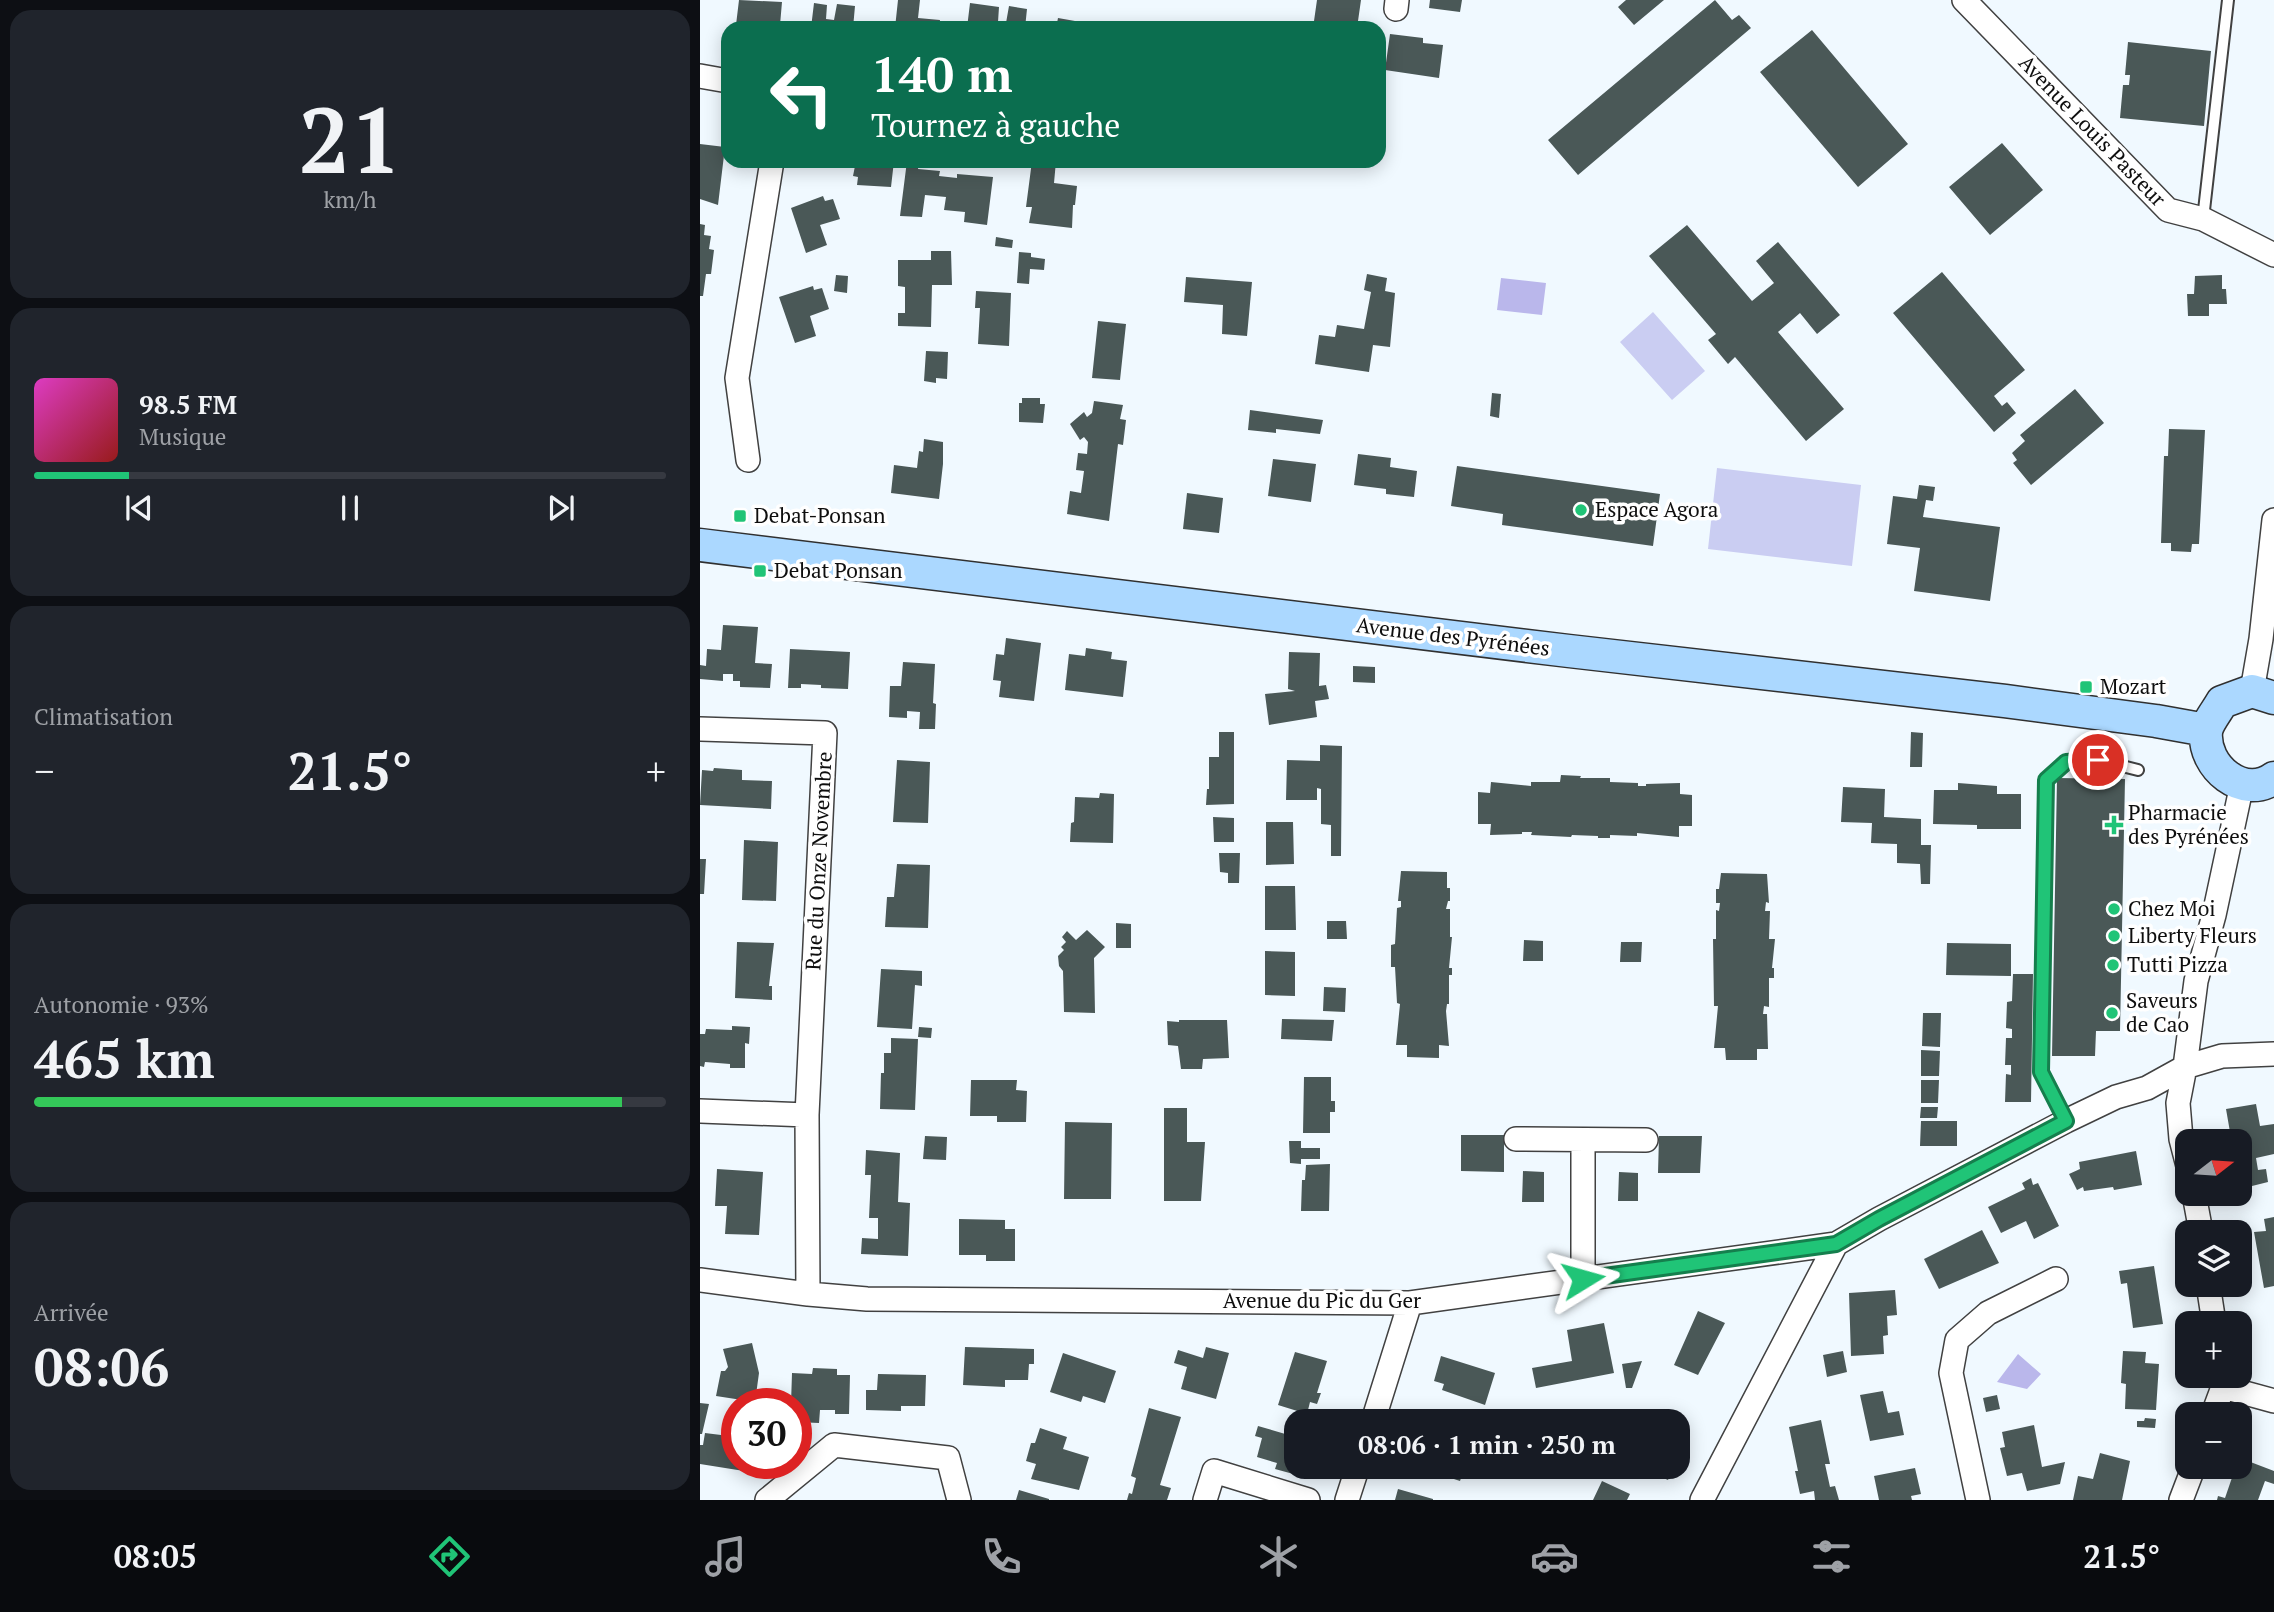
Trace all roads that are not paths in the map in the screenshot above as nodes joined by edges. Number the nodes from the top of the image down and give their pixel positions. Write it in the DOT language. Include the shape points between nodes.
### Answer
graph roads {
  1 [pos="1964,0"];
  2 [pos="2228,0"];
  3 [pos="700,76"];
  4 [pos="721,80"];
  5 [pos="771,168"];
  6 [pos="2203,219"];
  7 [pos="2274,256"];
  8 [pos="748,460"];
  9 [pos="2274,520"];
  10 [pos="700,545"];
  11 [pos="2263,694"];
  12 [pos="700,729"];
  13 [pos="2206,730"];
  14 [pos="2138,770"];
  15 [pos="2274,778"];
  16 [pos="2242,784"];
  17 [pos="2274,1054"];
  18 [pos="2185,1068"];
  19 [pos="700,1111"];
  20 [pos="807,1115"];
  21 [pos="2066,1121"];
  22 [pos="2180,1129"];
  23 [pos="1516,1139"];
  24 [pos="1583,1140"];
  25 [pos="1646,1140"];
  26 [pos="1836,1244"];
  27 [pos="1583,1279"];
  28 [pos="2056,1279"];
  29 [pos="700,1280"];
  30 [pos="808,1294"];
  31 [pos="1410,1303"];
  32 [pos="2240,1388"];
  33 [pos="2274,1401"];
  34 [pos="1377,1409"];
  35 [pos="1354,1479"];
  36 [pos="2189,1479"];
  37 [pos="1709,1497"];
  38 [pos="767,1500"];
  39 [pos="959,1500"];
  40 [pos="1205,1500"];
  41 [pos="1308,1500"];
  42 [pos="1347,1500"];
  43 [pos="1978,1500"];
  44 [pos="2181,1500"];
  1 -- 6 [label="street, Avenue Louis Pasteur" via="2168,210"];
  2 -- 6 [label="lane"];
  3 -- 4 [label="street"];
  5 -- 8 [label="street" via="737,378"];
  6 -- 7 [label="street, Avenue Louis Pasteur"];
  9 -- 11 [label="street" via="2261,639"];
  10 -- 13 [label="main road, Avenue des Pyrénées" via="2005,701"];
  11 -- 13 [label="main road" via="2222,702"];
  12 -- 20 [label="street, Rue du Onze Novembre" via="825,733"];
  13 -- 16 [label="main road" via="2208,754 2221,773"];
  14 -- 21 [label="lane" via="2098,760 2066,762 2046,780 2041,1072"];
  15 -- 16 [label="main road" via="2267,783"];
  16 -- 18 [label="street" via="2196,981"];
  17 -- 18 [label="street, Avenue du Pic du Ger" via="2222,1056"];
  18 -- 21 [label="street, Avenue du Pic du Ger"];
  18 -- 22 [label="street" via="2178,1102"];
  19 -- 20 [label="street"];
  20 -- 30 [label="street, Rue du Onze Novembre"];
  21 -- 26 [label="street, Avenue du Pic du Ger"];
  23 -- 24 [label="street"];
  24 -- 25 [label="street"];
  24 -- 27 [label="street"];
  26 -- 27 [label="street, Avenue du Pic du Ger"];
  26 -- 37 [label="street"];
  27 -- 31 [label="street, Avenue du Pic du Ger"];
  28 -- 43 [label="street" via="1988,1313 1957,1340 1951,1373"];
  29 -- 30 [label="street, Avenue du Pic du Ger"];
  30 -- 31 [label="street, Avenue du Pic du Ger" via="867,1299"];
  31 -- 34 [label="street"];
  32 -- 33 [label="street"];
  35 -- 42 [label="street"];
  36 -- 44 [label="street"];
  38 -- 39 [label="street" via="834,1445 948,1458"];
  40 -- 41 [label="street" via="1214,1471"];
}
